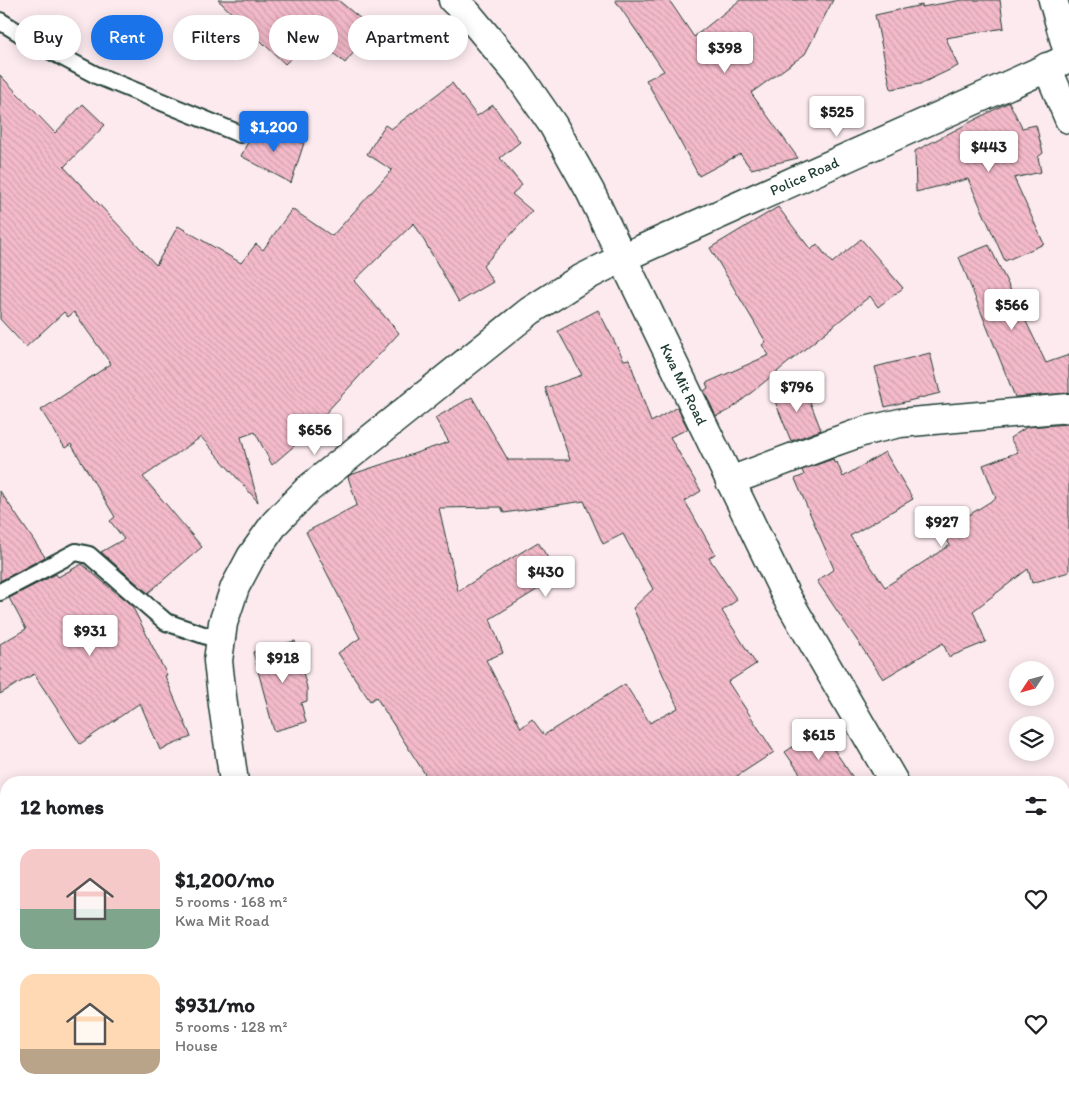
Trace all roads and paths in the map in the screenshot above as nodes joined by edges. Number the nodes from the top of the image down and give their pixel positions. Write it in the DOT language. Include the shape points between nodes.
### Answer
graph roads {
  1 [pos="453,0"];
  2 [pos="1053,0"];
  3 [pos="0,21"];
  4 [pos="1062,60"];
  5 [pos="1069,119"];
  6 [pos="240,134"];
  7 [pos="622,258"];
  8 [pos="1069,408"];
  9 [pos="730,482"];
  10 [pos="0,592"];
  11 [pos="221,640"];
  12 [pos="233,776"];
  13 [pos="891,776"];
  1 -- 7 [label="street, Kwa Mit Road" via="517,73 553,125"];
  2 -- 4 [label="street"];
  3 -- 6 [label="lane" via="96,75"];
  4 -- 5 [label="street"];
  4 -- 7 [label="street, Police Road"];
  7 -- 9 [label="street, Kwa Mit Road"];
  7 -- 11 [label="street, Police Road" via="577,280 530,311 308,489 275,523 251,557 235,587"];
  8 -- 9 [label="street" via="900,423 840,440"];
  9 -- 13 [label="street, Kwa Mit Road" via="786,596"];
  10 -- 11 [label="lane" via="76,552 89,555 166,622"];
  11 -- 12 [label="street, Police Road" via="218,662"];
}
